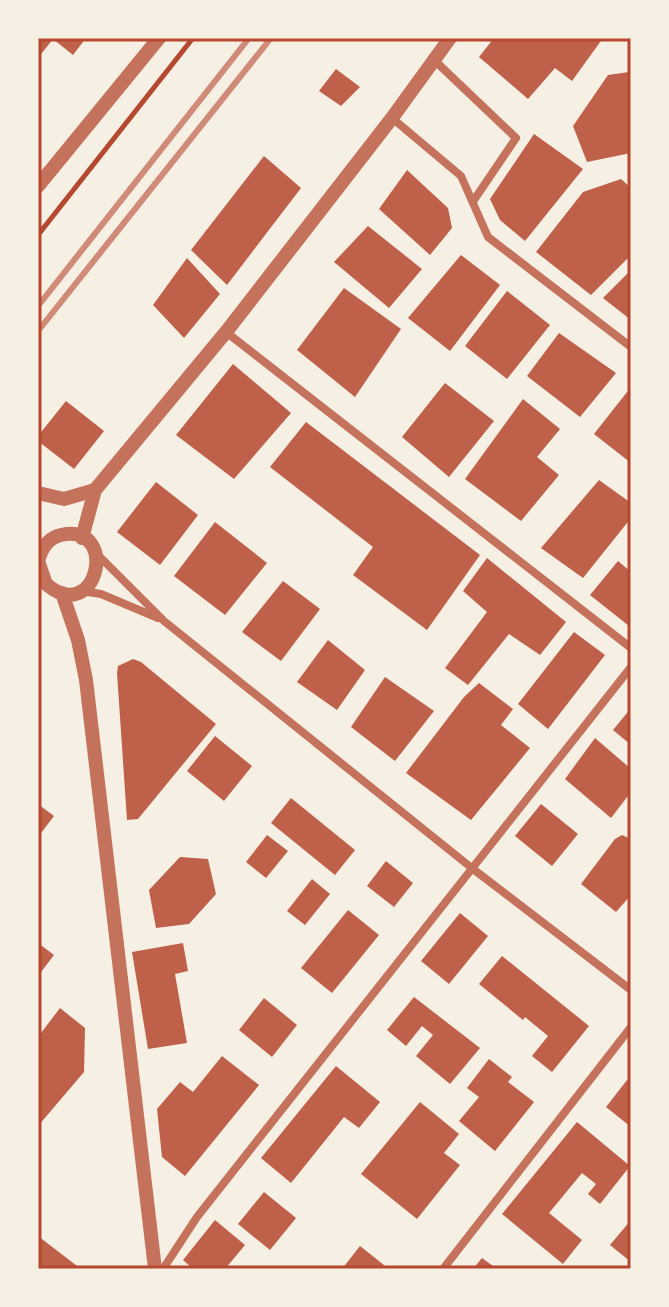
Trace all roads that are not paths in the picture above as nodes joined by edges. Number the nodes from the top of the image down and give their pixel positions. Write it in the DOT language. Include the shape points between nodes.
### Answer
graph roads {
  1 [pos="159,38"];
  2 [pos="450,38"];
  3 [pos="433,59"];
  4 [pos="392,118"];
  5 [pos="38,186"];
  6 [pos="474,200"];
  7 [pos="226,332"];
  8 [pos="631,347"];
  9 [pos="95,490"];
  10 [pos="38,493"];
  11 [pos="82,538"];
  12 [pos="95,552"];
  13 [pos="38,562"];
  14 [pos="42,585"];
  15 [pos="80,591"];
  16 [pos="62,593"];
  17 [pos="164,621"];
  18 [pos="631,648"];
  19 [pos="631,667"];
  20 [pos="473,869"];
  21 [pos="631,990"];
  22 [pos="631,1027"];
  23 [pos="155,1269"];
  24 [pos="163,1269"];
  25 [pos="443,1269"];
  1 -- 5 [label="street"];
  2 -- 3 [label="street"];
  3 -- 4 [label="street"];
  3 -- 6 [label="street" via="516,138"];
  4 -- 6 [label="street" via="461,176"];
  4 -- 7 [label="street"];
  6 -- 8 [label="street" via="488,237"];
  7 -- 9 [label="street"];
  7 -- 18 [label="street"];
  9 -- 10 [label="street" via="64,499"];
  9 -- 11 [label="street"];
  11 -- 12 [label="street"];
  11 -- 13 [label="street" via="54,538"];
  12 -- 15 [label="street" via="94,579"];
  12 -- 17 [label="street"];
  13 -- 14 [label="street"];
  14 -- 16 [label="street"];
  15 -- 16 [label="street"];
  15 -- 17 [label="street" via="101,594"];
  16 -- 23 [label="street" via="85,667"];
  17 -- 20 [label="street"];
  19 -- 20 [label="street"];
  20 -- 21 [label="street"];
  20 -- 24 [label="street" via="197,1217"];
  22 -- 25 [label="street"];
}
